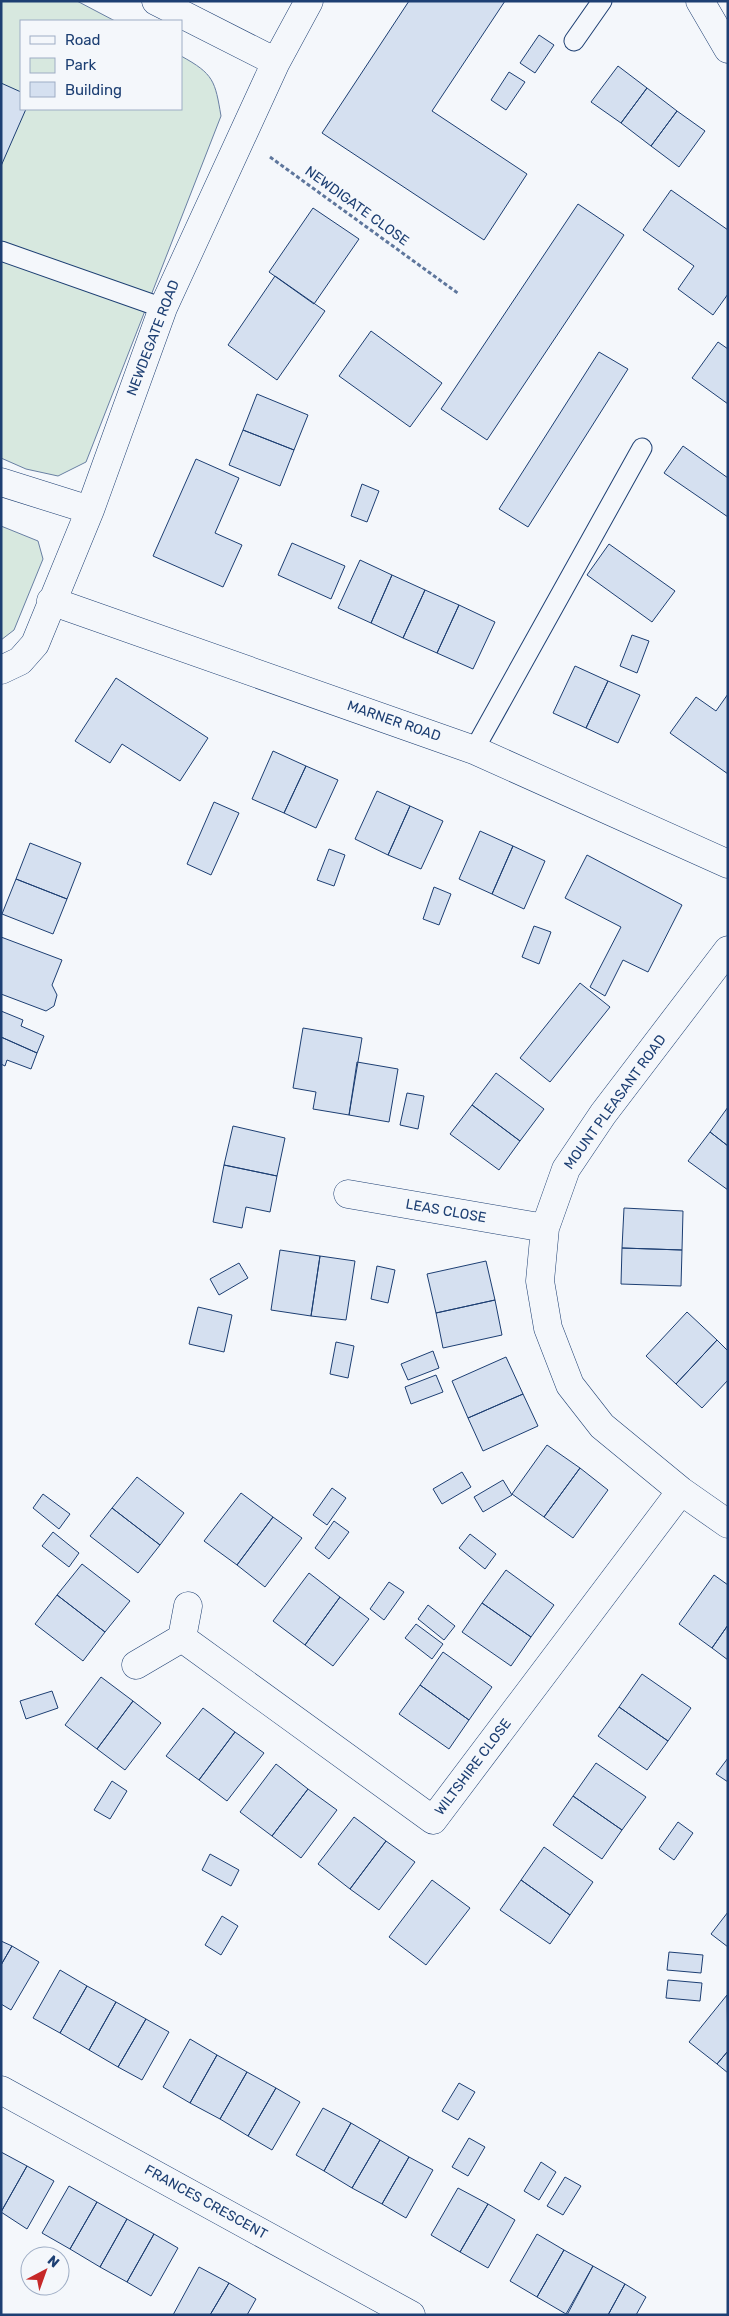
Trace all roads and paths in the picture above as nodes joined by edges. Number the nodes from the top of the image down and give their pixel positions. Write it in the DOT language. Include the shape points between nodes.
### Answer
graph roads {
  1 [pos="156,1"];
  2 [pos="309,1"];
  3 [pos="602,1"];
  4 [pos="700,1"];
  5 [pos="574,41"];
  6 [pos="728,49"];
  7 [pos="276,62"];
  8 [pos="241,136"];
  9 [pos="1,251"];
  10 [pos="459,294"];
  11 [pos="163,308"];
  12 [pos="642,448"];
  13 [pos="1,482"];
  14 [pos="90,510"];
  15 [pos="51,601"];
  16 [pos="1,670"];
  17 [pos="474,750"];
  18 [pos="728,864"];
  19 [pos="728,950"];
  20 [pos="348,1194"];
  21 [pos="545,1228"];
  22 [pos="681,1491"];
  23 [pos="728,1524"];
  24 [pos="188,1606"];
  25 [pos="182,1638"];
  26 [pos="136,1665"];
  27 [pos="1,2090"];
  28 [pos="412,2315"];
  1 -- 7 [label="street"];
  2 -- 7 [label="street, NEWDEGATE ROAD"];
  3 -- 5 [label="lane"];
  4 -- 6 [label="street"];
  7 -- 8 [label="street, NEWDEGATE ROAD"];
  8 -- 10 [label="path, NEWDIGATE CLOSE"];
  8 -- 11 [label="street, NEWDEGATE ROAD"];
  9 -- 11 [label="lane"];
  11 -- 14 [label="street, NEWDEGATE ROAD"];
  12 -- 17 [label="lane"];
  13 -- 14 [label="street"];
  14 -- 15 [label="street, NEWDEGATE ROAD"];
  15 -- 16 [label="street, NEWDEGATE ROAD" via="29,654"];
  15 -- 17 [label="street, MARNER ROAD"];
  17 -- 18 [label="street, MARNER ROAD"];
  19 -- 21 [label="street, MOUNT PLEASANT ROAD" via="603,1114 566,1169"];
  20 -- 21 [label="street, LEAS CLOSE"];
  21 -- 22 [label="street, MOUNT PLEASANT ROAD" via="540,1281 548,1328 570,1385 602,1426"];
  22 -- 23 [label="street, MOUNT PLEASANT ROAD"];
  22 -- 25 [label="street, WILTSHIRE CLOSE" via="433,1820"];
  24 -- 25 [label="street"];
  25 -- 26 [label="street"];
  27 -- 28 [label="street, FRANCES CRESCENT"];
}
